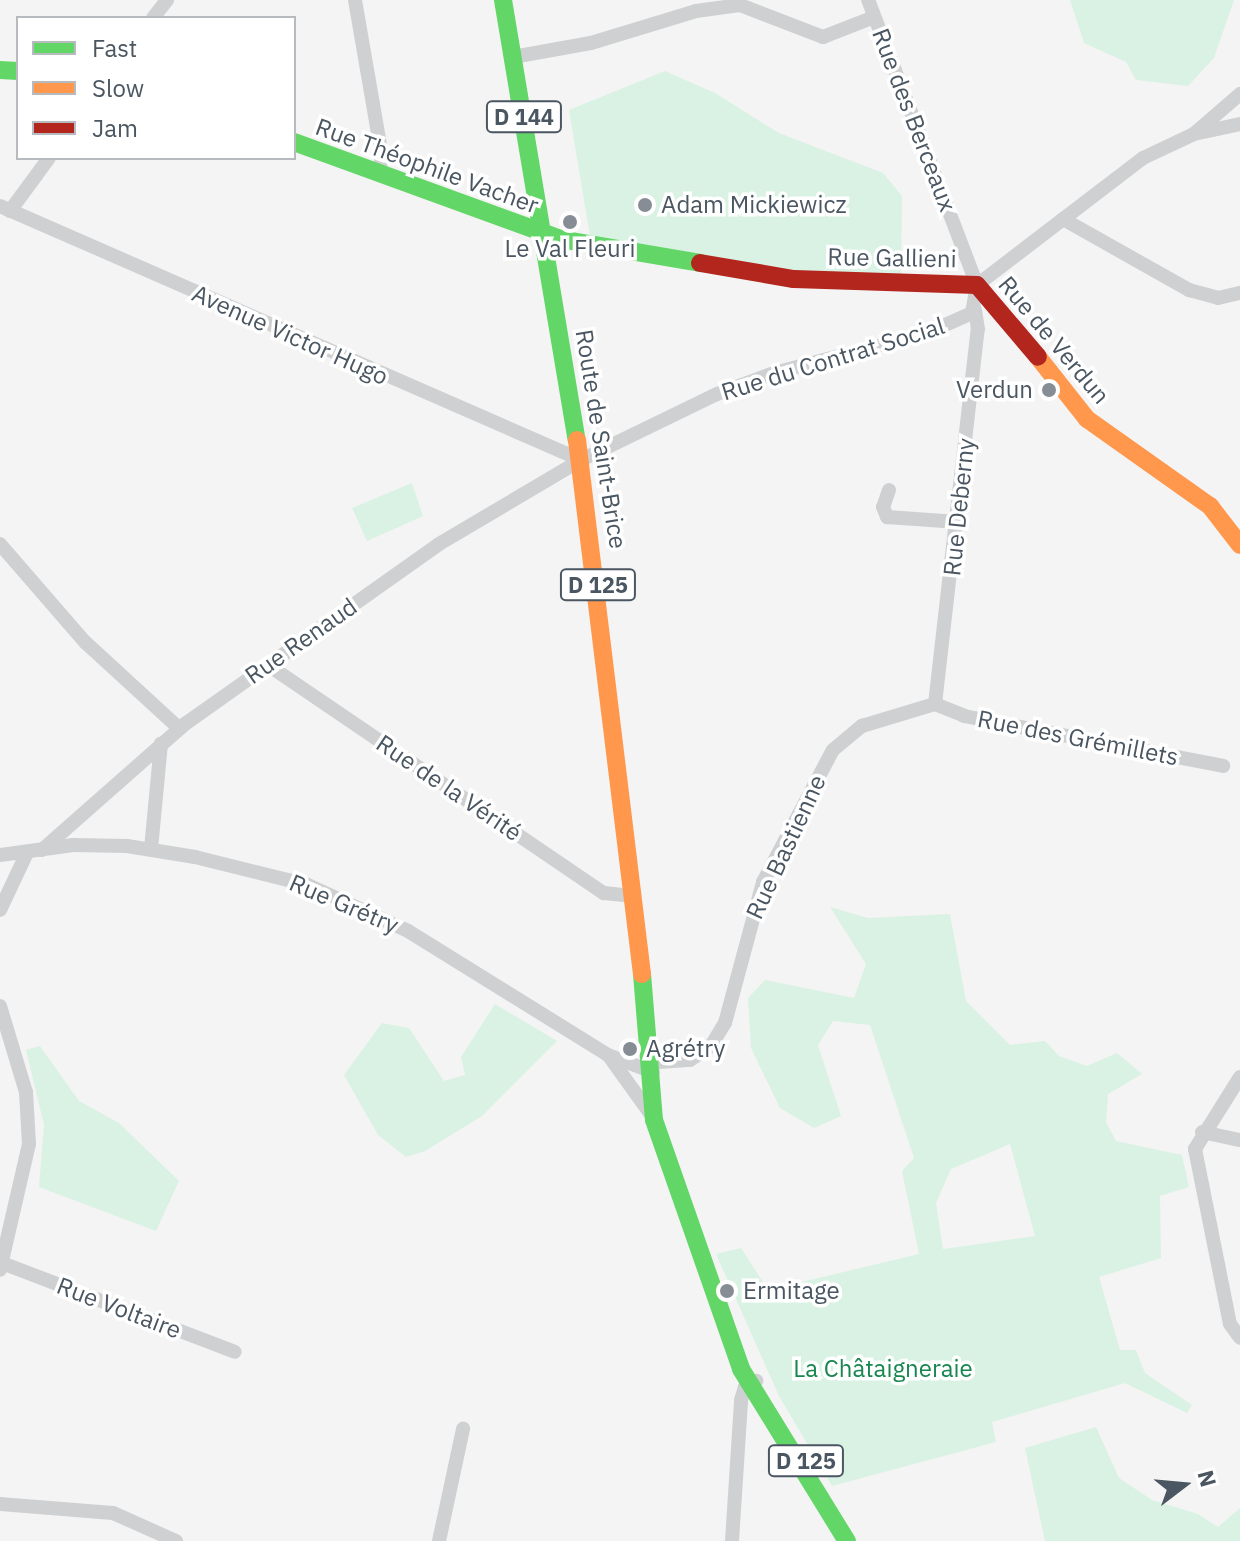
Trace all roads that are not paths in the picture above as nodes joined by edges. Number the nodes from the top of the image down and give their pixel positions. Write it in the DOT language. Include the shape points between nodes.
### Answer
graph roads {
  1 [pos="167,0"];
  2 [pos="355,0"];
  3 [pos="503,0"];
  4 [pos="868,0"];
  5 [pos="155,16"];
  6 [pos="874,17"];
  7 [pos="513,57"];
  8 [pos="1240,94"];
  9 [pos="1240,124"];
  10 [pos="1194,134"];
  11 [pos="296,143"];
  12 [pos="47,160"];
  13 [pos="379,171"];
  14 [pos="5,209"];
  15 [pos="1063,219"];
  16 [pos="544,235"];
  17 [pos="977,285"];
  18 [pos="1240,293"];
  19 [pos="975,310"];
  20 [pos="581,460"];
  21 [pos="889,490"];
  22 [pos="958,522"];
  23 [pos="0,544"];
  24 [pos="1240,545"];
  25 [pos="268,665"];
  26 [pos="935,704"];
  27 [pos="179,728"];
  28 [pos="161,743"];
  29 [pos="1223,766"];
  30 [pos="151,849"];
  31 [pos="42,850"];
  32 [pos="0,855"];
  33 [pos="26,855"];
  34 [pos="634,896"];
  35 [pos="0,910"];
  36 [pos="0,1006"];
  37 [pos="608,1055"];
  38 [pos="652,1065"];
  39 [pos="1240,1077"];
  40 [pos="654,1120"];
  41 [pos="1202,1132"];
  42 [pos="1240,1140"];
  43 [pos="673,1167"];
  44 [pos="1,1266"];
  45 [pos="1240,1338"];
  46 [pos="235,1352"];
  47 [pos="753,1382"];
  48 [pos="765,1403"];
  49 [pos="740,1420"];
  50 [pos="463,1429"];
  51 [pos="0,1504"];
  52 [pos="176,1541"];
  53 [pos="439,1541"];
  54 [pos="732,1541"];
  55 [pos="847,1541"];
  56 [pos="858,1541"];
  1 -- 5 [label="street"];
  2 -- 13 [label="street" via="382,156"];
  3 -- 7 [label="main road, D 144"];
  4 -- 6 [label="street, Rue des Berceaux"];
  6 -- 7 [label="street" via="823,37 740,5"];
  6 -- 17 [label="street, Rue des Berceaux"];
  7 -- 16 [label="main road, D 144"];
  8 -- 10 [label="street"];
  9 -- 10 [label="street, Rue Gallieni"];
  10 -- 15 [label="street, Rue Gallieni" via="1143,158"];
  11 -- 13 [label="main road, Rue Théophile Vacher"];
  12 -- 14 [label="street"];
  13 -- 16 [label="main road, Rue Théophile Vacher"];
  14 -- 20 [label="street, Avenue Victor Hugo"];
  15 -- 17 [label="street, Rue Gallieni"];
  15 -- 18 [label="street" via="1189,290 1218,298"];
  16 -- 17 [label="main road, Rue Gallieni" via="794,279"];
  16 -- 20 [label="main road, Route de Saint-Brice / D 125"];
  17 -- 19 [label="street, Rue du Contrat Social"];
  17 -- 24 [label="main road, Rue de Verdun" via="1087,419 1210,506"];
  19 -- 20 [label="street, Rue du Contrat Social" via="927,333 774,373 717,394"];
  19 -- 22 [label="street, Rue Deberny" via="978,329"];
  20 -- 25 [label="street, Rue Renaud" via="439,544"];
  20 -- 34 [label="main road, Route de Saint-Brice / D 125"];
  21 -- 22 [label="street" via="883,507 887,517"];
  22 -- 26 [label="street, Rue Deberny"];
  23 -- 27 [label="street" via="85,642"];
  25 -- 27 [label="street, Rue Renaud"];
  25 -- 34 [label="street, Rue de la Vérité" via="604,893"];
  26 -- 29 [label="street, Rue des Grémillets" via="964,716"];
  26 -- 38 [label="street, Rue Bastienne" via="862,726 833,750 763,882 725,1023 711,1046 690,1060"];
  27 -- 28 [label="street, Rue Renaud"];
  28 -- 30 [label="street"];
  28 -- 31 [label="street, Rue Renaud"];
  30 -- 31 [label="street, Rue Grétry" via="73,845"];
  30 -- 37 [label="street, Rue Grétry" via="308,885 408,931"];
  31 -- 33 [label="street, Rue Grétry"];
  32 -- 33 [label="street, Rue Grétry"];
  33 -- 35 [label="street"];
  34 -- 38 [label="main road, Route de Saint-Brice / D 125"];
  36 -- 44 [label="street" via="26,1092 29,1144"];
  37 -- 38 [label="street, Rue Grétry"];
  37 -- 40 [label="street, Rue Grétry"];
  38 -- 40 [label="main road, Route de Saint-Brice / D 125"];
  38 -- 43 [label="main road, Route de Saint-Brice / D 125" via="662,1092"];
  39 -- 41 [label="street"];
  40 -- 43 [label="main road, Route de Saint-Brice / D 125"];
  41 -- 42 [label="street"];
  41 -- 45 [label="street" via="1195,1149 1230,1324"];
  43 -- 47 [label="main road, Route de Saint-Brice / D 125"];
  44 -- 46 [label="street, Rue Voltaire"];
  47 -- 48 [label="main road, Route de Saint-Brice / D 125"];
  47 -- 49 [label="street" via="742,1392"];
  48 -- 49 [label="street"];
  48 -- 55 [label="main road, Route de Saint-Brice / D 125"];
  48 -- 56 [label="main road, Route de Saint-Brice / D 125"];
  49 -- 54 [label="street"];
  50 -- 53 [label="street"];
  51 -- 52 [label="street" via="113,1513"];
}
